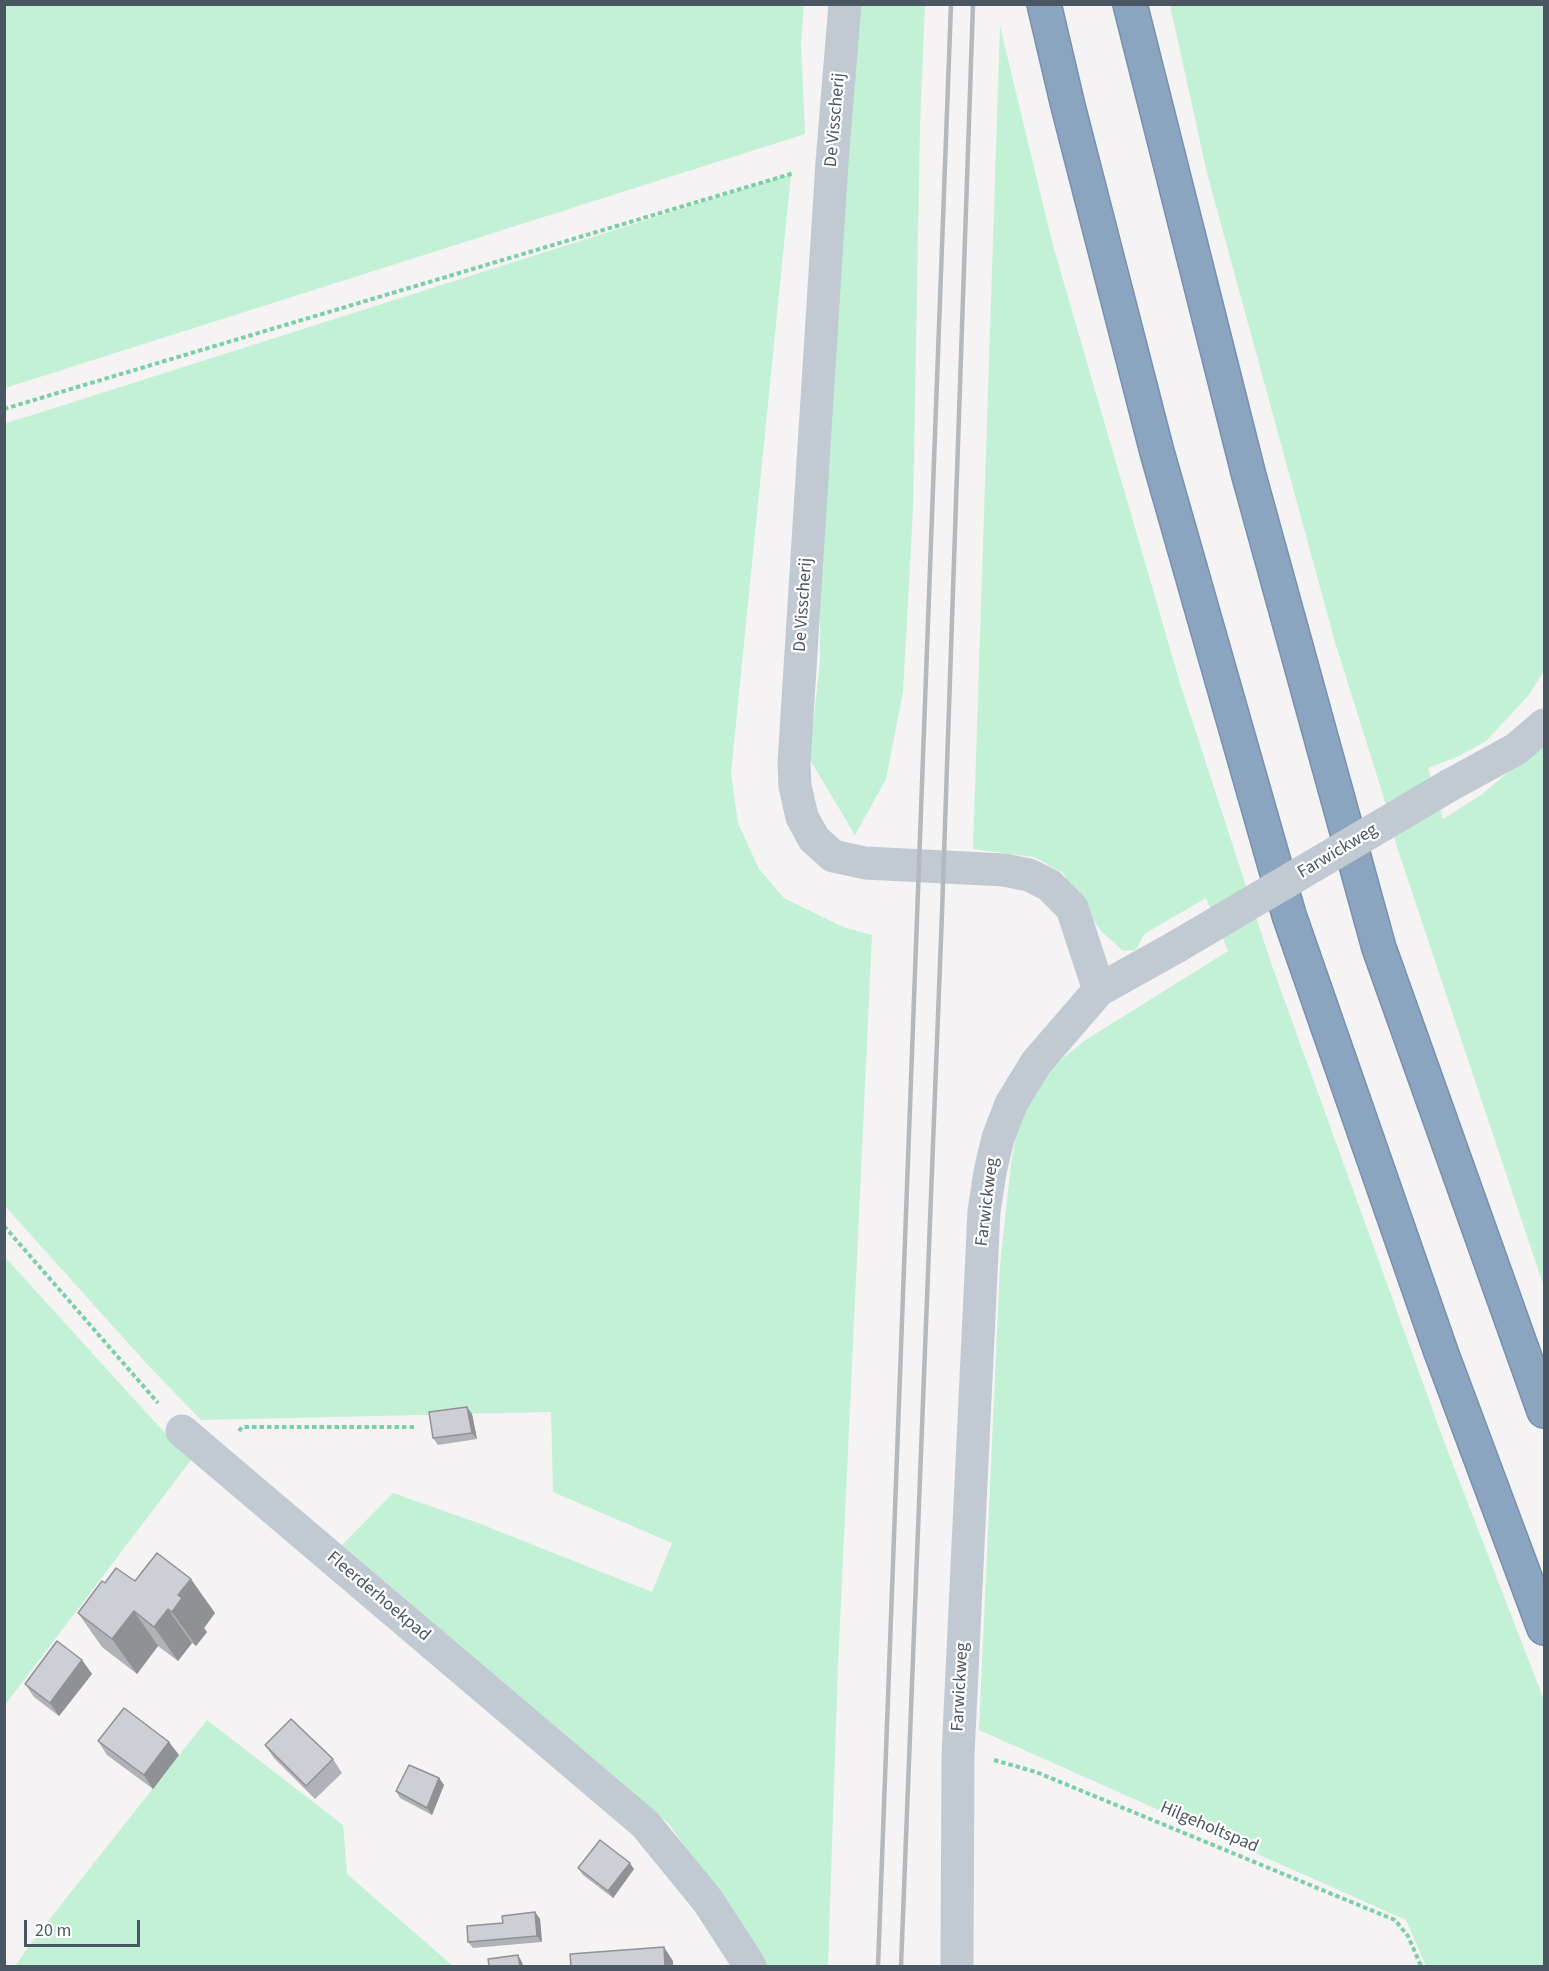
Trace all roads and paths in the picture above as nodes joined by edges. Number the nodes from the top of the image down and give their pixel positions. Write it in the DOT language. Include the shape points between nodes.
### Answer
graph roads {
  1 [pos="845,4"];
  2 [pos="1044,4"];
  3 [pos="1130,4"];
  4 [pos="832,162"];
  5 [pos="4,408"];
  6 [pos="1545,725"];
  7 [pos="1099,990"];
  8 [pos="4,1226"];
  9 [pos="1545,1411"];
  10 [pos="415,1426"];
  11 [pos="182,1431"];
  12 [pos="212,1456"];
  13 [pos="1545,1628"];
  14 [pos="958,1755"];
  15 [pos="750,1966"];
  16 [pos="957,1966"];
  17 [pos="1421,1966"];
  1 -- 4 [label="street, De Visscherij"];
  2 -- 13 [label="highway" via="1157,452 1289,915 1441,1352"];
  3 -- 9 [label="highway" via="1249,477 1379,948"];
  4 -- 5 [label="path"];
  4 -- 7 [label="street, De Visscherij" via="794,762 802,817 814,839 833,856 864,863 1004,870 1029,875 1049,885 1072,908"];
  6 -- 7 [label="street, Farwickweg, bridge" via="1516,749"];
  7 -- 14 [label="street, Farwickweg" via="1036,1063 1016,1096 998,1138 990,1172 984,1211"];
  8 -- 11 [label="path"];
  10 -- 12 [label="path" via="242,1427"];
  11 -- 12 [label="street, Fleerderhoekpad"];
  12 -- 15 [label="street, Fleerderhoekpad" via="645,1824 708,1901"];
  14 -- 16 [label="street, Farwickweg"];
  14 -- 17 [label="path, Hilgeholtspad" via="1000,1760 1036,1772 1395,1920 1408,1936"];
}
